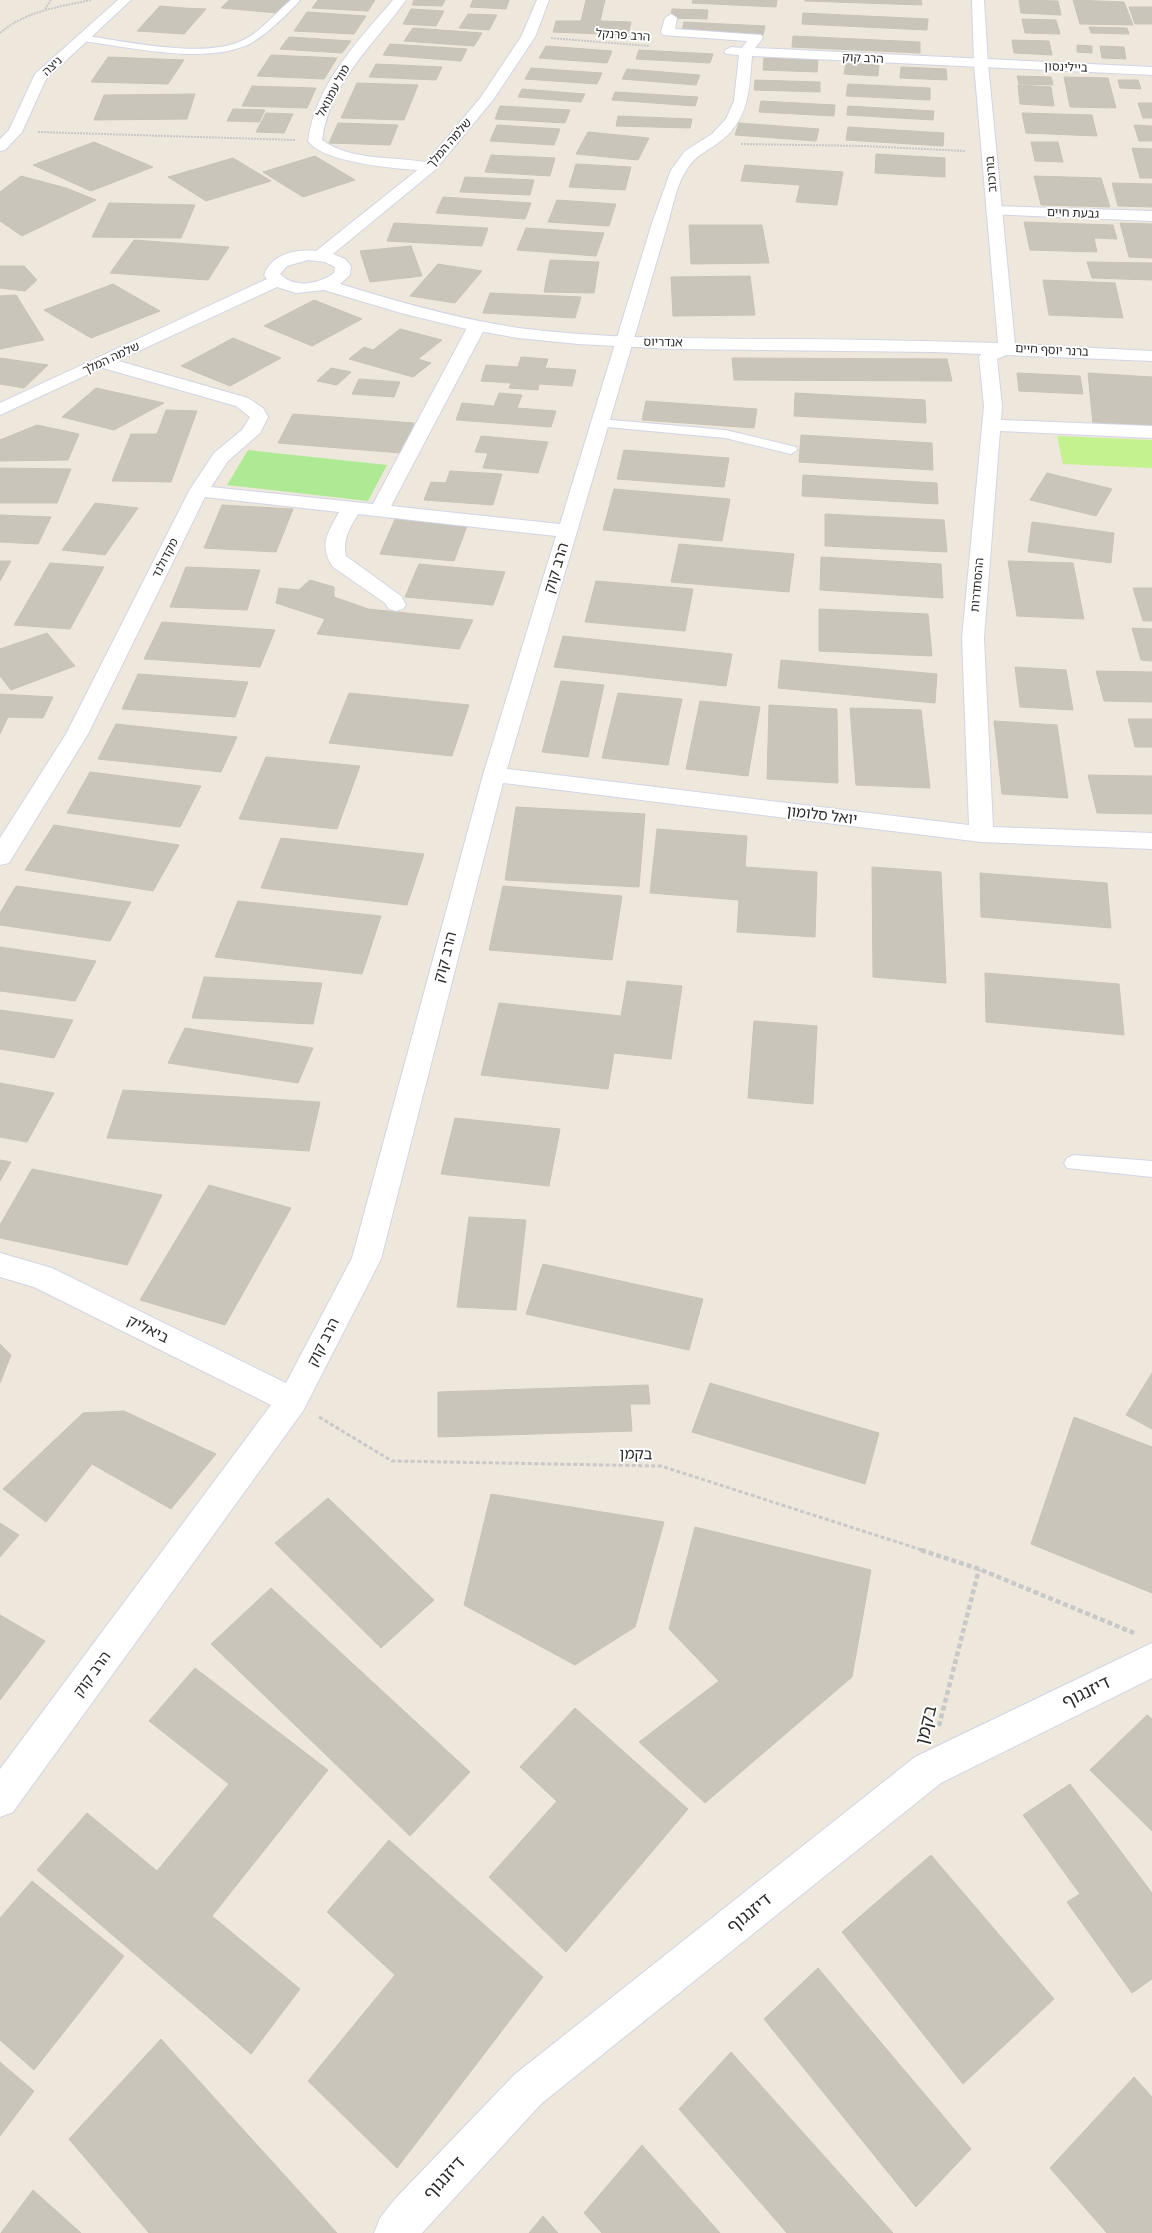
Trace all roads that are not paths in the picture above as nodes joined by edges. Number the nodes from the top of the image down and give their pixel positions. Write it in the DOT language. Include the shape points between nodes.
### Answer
graph roads {
  1 [pos="125,0"];
  2 [pos="296,0"];
  3 [pos="400,0"];
  4 [pos="543,0"];
  5 [pos="978,0"];
  6 [pos="672,18"];
  7 [pos="82,38"];
  8 [pos="719,50"];
  9 [pos="746,52"];
  10 [pos="981,64"];
  11 [pos="1152,71"];
  12 [pos="0,148"];
  13 [pos="430,167"];
  14 [pos="994,211"];
  15 [pos="1152,216"];
  16 [pos="320,256"];
  17 [pos="276,281"];
  18 [pos="326,285"];
  19 [pos="1005,323"];
  20 [pos="477,326"];
  21 [pos="623,342"];
  22 [pos="961,346"];
  23 [pos="1007,348"];
  24 [pos="1152,349"];
  25 [pos="1152,356"];
  26 [pos="102,362"];
  27 [pos="0,410"];
  28 [pos="993,416"];
  29 [pos="600,423"];
  30 [pos="1152,432"];
  31 [pos="791,450"];
  32 [pos="199,491"];
  33 [pos="351,508"];
  34 [pos="379,511"];
  35 [pos="567,531"];
  36 [pos="396,606"];
  37 [pos="494,775"];
  38 [pos="981,834"];
  39 [pos="1152,840"];
  40 [pos="0,857"];
  41 [pos="1074,1162"];
  42 [pos="1152,1169"];
  43 [pos="0,1265"];
  44 [pos="292,1401"];
  45 [pos="1147,1648"];
  46 [pos="0,1799"];
  47 [pos="395,2233"];
  1 -- 7 [label="street, ניצה"];
  2 -- 7 [label="lane" via="244,44 219,51"];
  3 -- 13 [label="street, מול עמנואל" via="347,64 322,109 315,128 315,141 320,147 359,158"];
  4 -- 13 [label="street, שלמה המלך" via="528,37 486,100"];
  5 -- 10 [label="street, בורוכוב"];
  6 -- 9 [label="street" via="668,32 756,38"];
  7 -- 12 [label="street, ניצה" via="40,77 15,132"];
  8 -- 9 [label="street, הרב קוק"];
  9 -- 10 [label="street, הרב קוק"];
  9 -- 21 [label="street, הרב קוק" via="740,101 732,120 708,144 690,154 678,170"];
  10 -- 11 [label="street, ביילינסון"];
  10 -- 14 [label="street, בורוכוב"];
  13 -- 16 [label="street, שלמה המלך"];
  14 -- 15 [label="street, גבעת חיים"];
  14 -- 19 [label="street, בורוכוב"];
  16 -- 17 [label="street" via="295,257 279,263 273,269"];
  16 -- 18 [label="street" via="332,258 343,266 342,276"];
  17 -- 18 [label="street" via="295,287"];
  17 -- 26 [label="street, שלמה המלך"];
  18 -- 20 [label="street, אנדריוס" via="397,307"];
  19 -- 22 [label="street" via="993,334"];
  19 -- 23 [label="street, בורוכוב"];
  20 -- 21 [label="street, אנדריוס"];
  20 -- 34 [label="street"];
  21 -- 22 [label="street, אנדריוס"];
  21 -- 29 [label="street, הרב קוק"];
  22 -- 23 [label="street, אנדריוס"];
  23 -- 24 [label="street, ברנר יוסף חיים"];
  23 -- 25 [label="street, ברנר יוסף חיים"];
  23 -- 28 [label="street, ההסתדרות" via="988,357"];
  26 -- 27 [label="street, שלמה המלך"];
  26 -- 32 [label="street, מקדולנד" via="242,402 258,412 258,424 253,431 222,457"];
  28 -- 30 [label="street"];
  28 -- 38 [label="street, ההסתדרות" via="973,638"];
  29 -- 31 [label="lane" via="725,434"];
  29 -- 35 [label="street, הרב קוק"];
  32 -- 33 [label="street"];
  32 -- 40 [label="street, מקדולנד" via="77,734"];
  33 -- 34 [label="street"];
  33 -- 36 [label="street" via="333,545 334,554 340,562 394,600"];
  34 -- 35 [label="street"];
  35 -- 37 [label="street, הרב קוק"];
  37 -- 38 [label="street, יואל סלומון"];
  37 -- 44 [label="street, הרב קוק" via="366,1259"];
  38 -- 39 [label="street, יואל סלומון"];
  41 -- 42 [label="lane"];
  43 -- 44 [label="street, ביאליק" via="42,1277"];
  44 -- 46 [label="street, הרב קוק"];
  45 -- 47 [label="street, דיזנגוף" via="928,1770 528,2089"];
}
